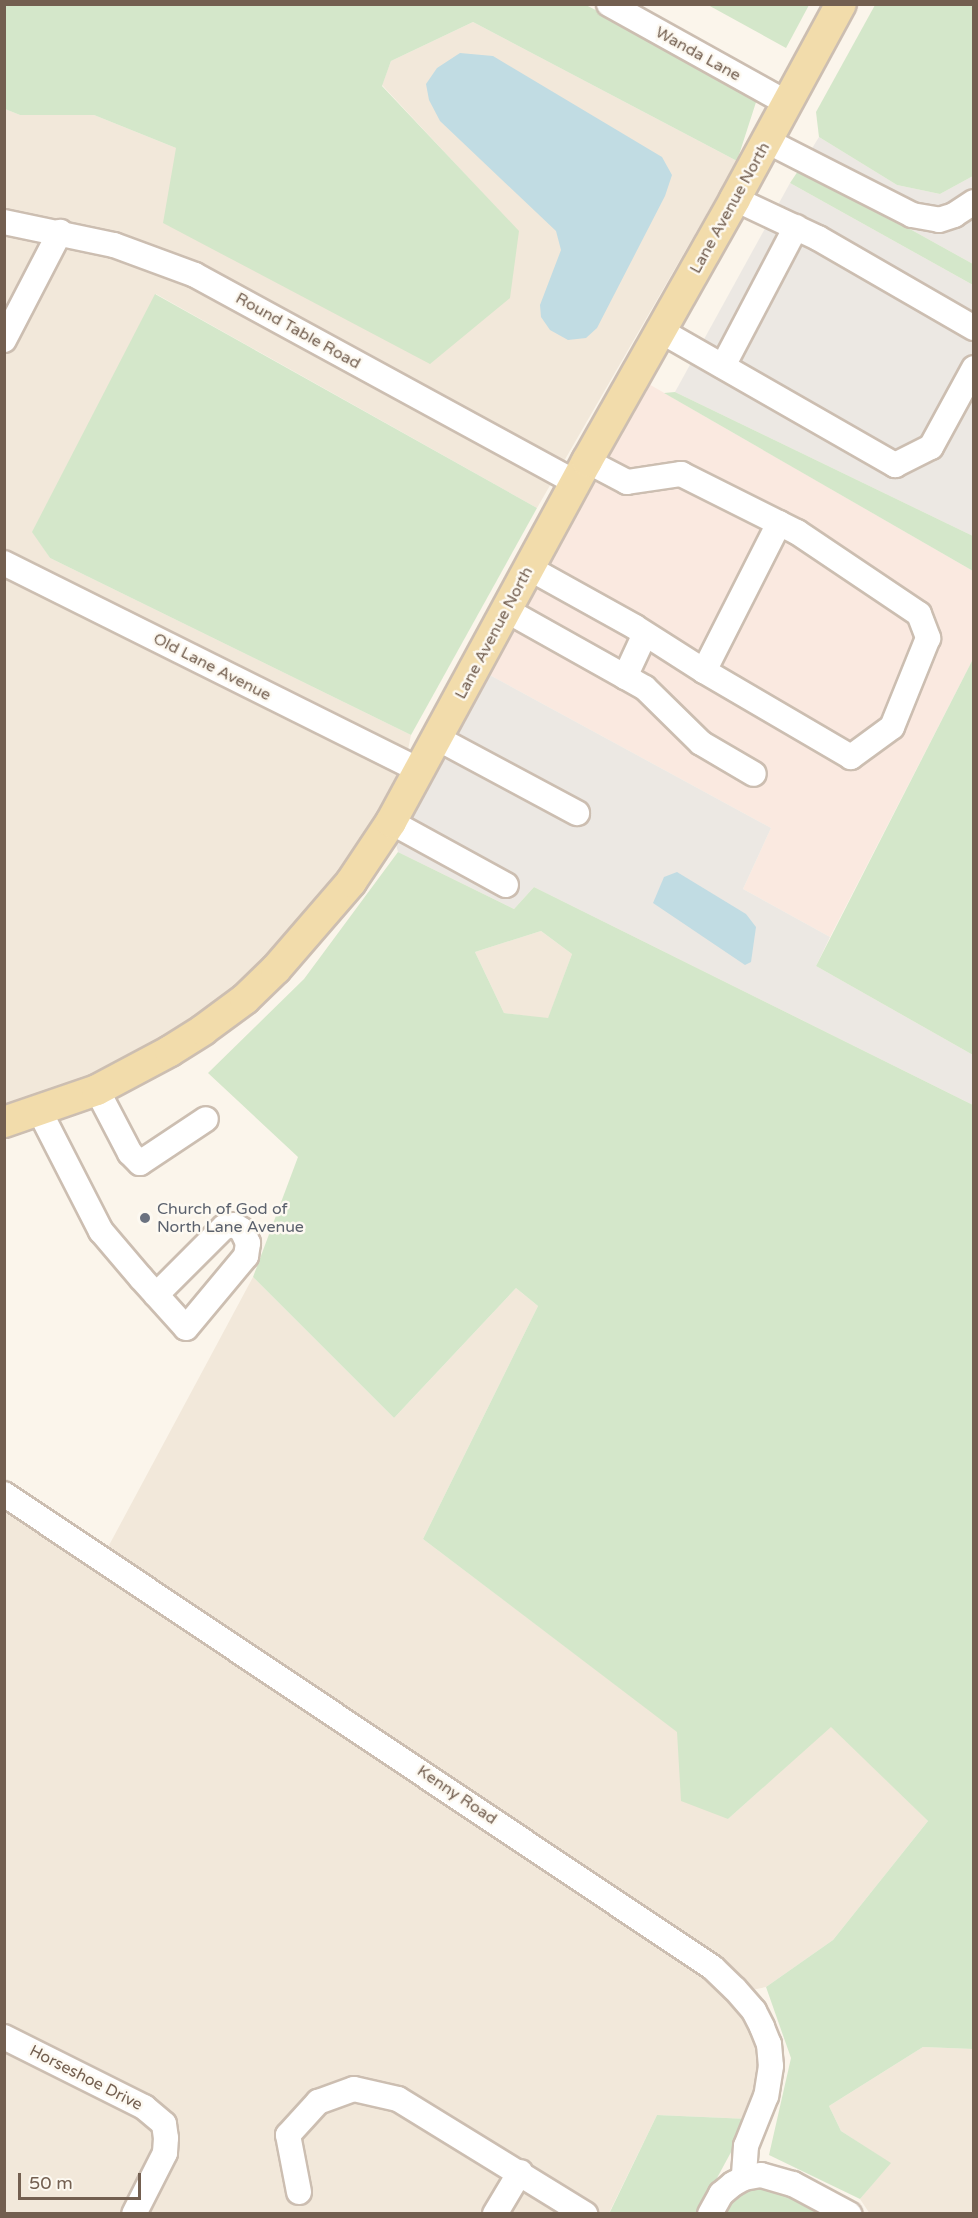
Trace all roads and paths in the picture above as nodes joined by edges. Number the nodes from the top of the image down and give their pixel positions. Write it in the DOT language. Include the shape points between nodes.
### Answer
graph roads {
  1 [pos="609,4"];
  2 [pos="841,4"];
  3 [pos="788,103"];
  4 [pos="767,141"];
  5 [pos="735,199"];
  6 [pos="974,202"];
  7 [pos="4,222"];
  8 [pos="796,227"];
  9 [pos="60,232"];
  10 [pos="974,328"];
  11 [pos="661,331"];
  12 [pos="4,340"];
  13 [pos="723,366"];
  14 [pos="974,368"];
  15 [pos="582,472"];
  16 [pos="779,523"];
  17 [pos="4,563"];
  18 [pos="529,567"];
  19 [pos="506,610"];
  20 [pos="645,634"];
  21 [pos="704,671"];
  22 [pos="625,677"];
  23 [pos="437,738"];
  24 [pos="419,771"];
  25 [pos="754,774"];
  26 [pos="577,813"];
  27 [pos="391,822"];
  28 [pos="506,885"];
  29 [pos="97,1090"];
  30 [pos="40,1112"];
  31 [pos="206,1119"];
  32 [pos="4,1122"];
  33 [pos="156,1295"];
  34 [pos="4,1494"];
  35 [pos="4,2037"];
  36 [pos="520,2172"];
  37 [pos="744,2178"];
  38 [pos="299,2192"];
  39 [pos="134,2214"];
  40 [pos="495,2214"];
  41 [pos="585,2214"];
  42 [pos="710,2214"];
  43 [pos="849,2214"];
  1 -- 3 [label="street, Wanda Lane"];
  2 -- 3 [label="main road, Lane Avenue North"];
  3 -- 4 [label="main road, Lane Avenue North"];
  4 -- 5 [label="main road, Lane Avenue North"];
  4 -- 6 [label="street" via="912,215 939,220"];
  5 -- 8 [label="street"];
  5 -- 11 [label="main road, Lane Avenue North"];
  7 -- 9 [label="street, Round Table Road"];
  8 -- 10 [label="street"];
  8 -- 13 [label="street"];
  9 -- 12 [label="street"];
  9 -- 15 [label="street, Round Table Road" via="114,244 195,275"];
  11 -- 13 [label="street"];
  11 -- 15 [label="main road, Lane Avenue North"];
  13 -- 14 [label="street" via="895,465 931,447"];
  15 -- 16 [label="street, Round Table Road" via="627,482 681,474"];
  15 -- 18 [label="main road, Lane Avenue North"];
  16 -- 21 [label="street"];
  16 -- 21 [label="street, Round Table Road" via="797,531 919,614 928,638 892,727 851,757"];
  17 -- 24 [label="street, Old Lane Avenue"];
  18 -- 19 [label="main road, Lane Avenue North"];
  18 -- 20 [label="street"];
  19 -- 22 [label="street"];
  19 -- 23 [label="main road, Lane Avenue North"];
  20 -- 21 [label="street"];
  20 -- 22 [label="street"];
  22 -- 25 [label="street" via="645,688 701,743"];
  23 -- 24 [label="main road, Lane Avenue North"];
  23 -- 26 [label="street"];
  24 -- 27 [label="main road, Lane Avenue North"];
  27 -- 28 [label="street"];
  27 -- 29 [label="main road, Lane Avenue North" via="351,882 314,927 245,999 170,1051"];
  29 -- 30 [label="main road, Lane Avenue North"];
  29 -- 31 [label="street" via="130,1153 140,1163"];
  30 -- 32 [label="main road, Lane Avenue North"];
  30 -- 33 [label="street" via="101,1231"];
  34 -- 37 [label="street, Kenny Road" via="694,1955 735,1989 754,2011 770,2044 766,2096 746,2146"];
  35 -- 39 [label="street, Horseshoe Drive" via="144,2107 164,2124 165,2153"];
  36 -- 38 [label="street" via="398,2099 354,2089 318,2102 288,2134"];
  36 -- 40 [label="street"];
  36 -- 41 [label="street"];
  37 -- 42 [label="street" via="721,2194"];
  37 -- 43 [label="street" via="777,2178"];
}
